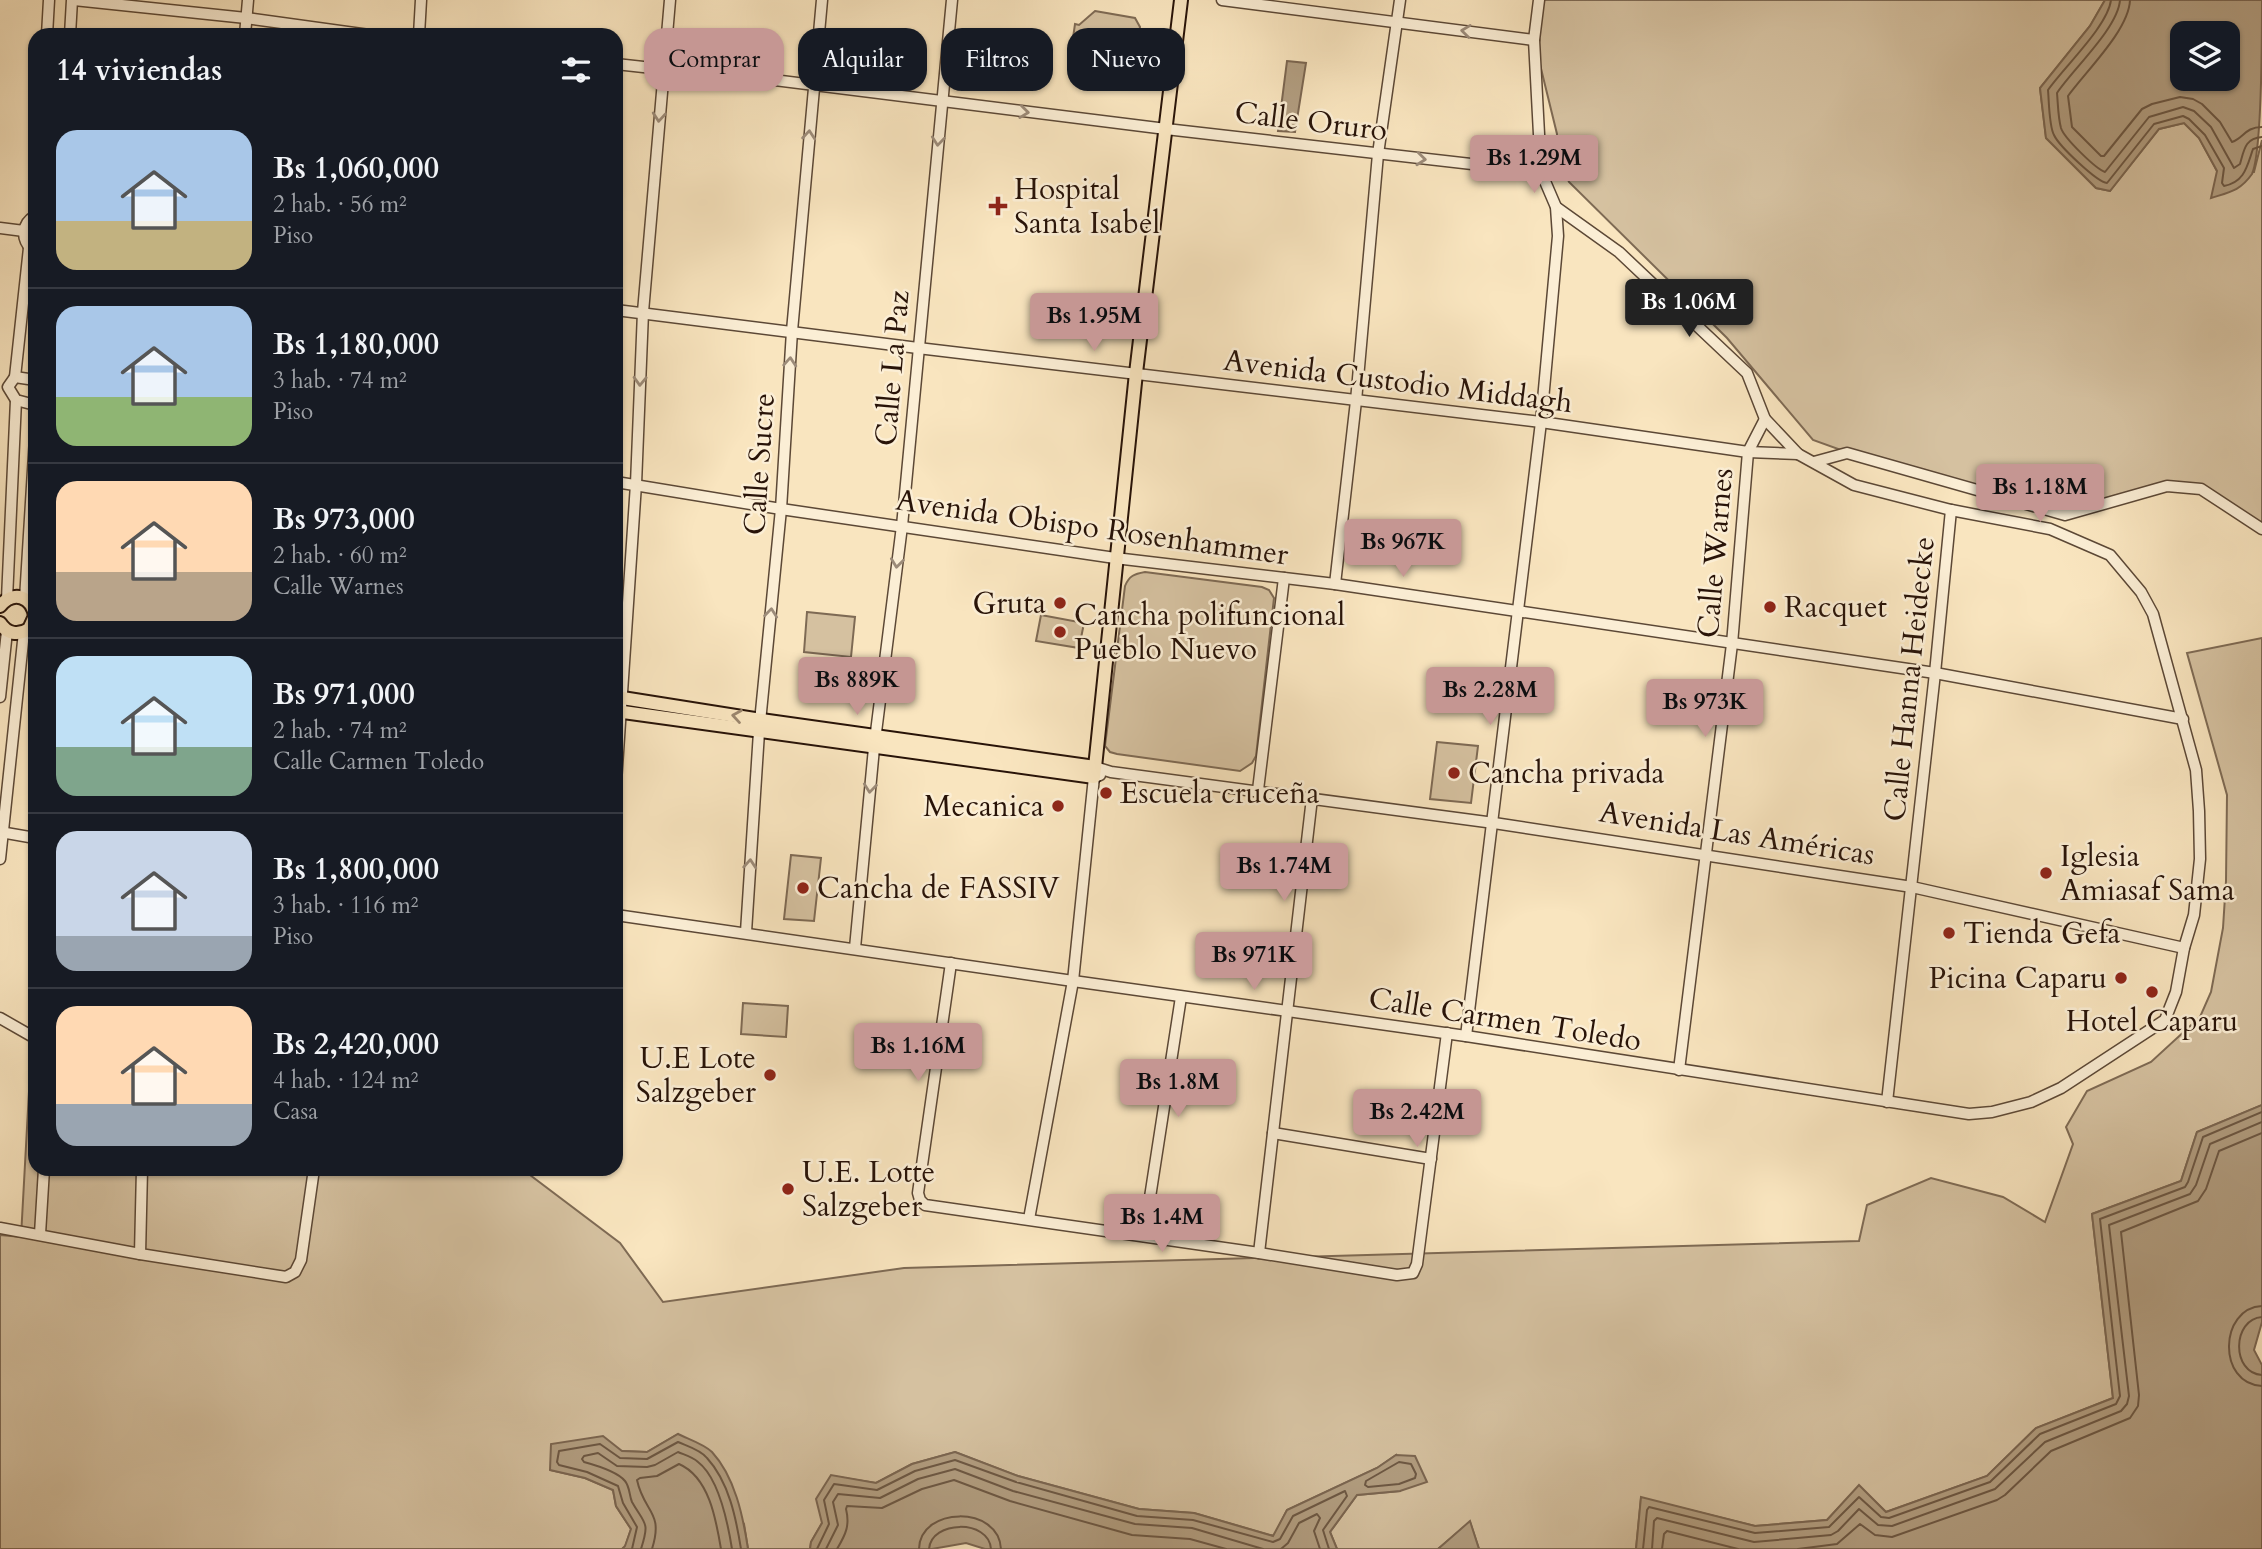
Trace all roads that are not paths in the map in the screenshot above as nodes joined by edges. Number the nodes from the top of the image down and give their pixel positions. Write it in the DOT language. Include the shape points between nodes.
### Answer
graph roads {
  1 [pos="49,0"];
  2 [pos="73,0"];
  3 [pos="248,0"];
  4 [pos="421,0"];
  5 [pos="670,0"];
  6 [pos="822,0"];
  7 [pos="952,0"];
  8 [pos="1181,0"];
  9 [pos="1222,0"];
  10 [pos="1400,0"];
  11 [pos="1539,0"];
  12 [pos="246,18"];
  13 [pos="1398,23"];
  14 [pos="47,28"];
  15 [pos="71,28"];
  16 [pos="245,28"];
  17 [pos="318,28"];
  18 [pos="419,28"];
  19 [pos="667,28"];
  20 [pos="819,28"];
  21 [pos="1534,40"];
  22 [pos="623,65"];
  23 [pos="644,67"];
  24 [pos="661,91"];
  25 [pos="813,91"];
  26 [pos="865,91"];
  27 [pos="942,100"];
  28 [pos="1166,129"];
  29 [pos="1378,154"];
  30 [pos="1541,172"];
  31 [pos="1556,207"];
  32 [pos="28,223"];
  33 [pos="0,228"];
  34 [pos="24,231"];
  35 [pos="28,244"];
  36 [pos="28,280"];
  37 [pos="623,311"];
  38 [pos="643,312"];
  39 [pos="792,331"];
  40 [pos="918,348"];
  41 [pos="1136,373"];
  42 [pos="15,377"];
  43 [pos="28,379"];
  44 [pos="4,386"];
  45 [pos="16,400"];
  46 [pos="1356,401"];
  47 [pos="28,403"];
  48 [pos="1765,419"];
  49 [pos="1541,422"];
  50 [pos="1748,452"];
  51 [pos="1798,454"];
  52 [pos="1814,463"];
  53 [pos="623,483"];
  54 [pos="636,484"];
  55 [pos="781,509"];
  56 [pos="1951,510"];
  57 [pos="902,526"];
  58 [pos="2262,529"];
  59 [pos="28,551"];
  60 [pos="1115,558"];
  61 [pos="1283,578"];
  62 [pos="1335,584"];
  63 [pos="25,599"];
  64 [pos="2,603"];
  65 [pos="28,603"];
  66 [pos="1519,611"];
  67 [pos="2,627"];
  68 [pos="28,630"];
  69 [pos="28,637"];
  70 [pos="1732,644"];
  71 [pos="623,647"];
  72 [pos="1935,673"];
  73 [pos="0,697"];
  74 [pos="623,698"];
  75 [pos="623,712"];
  76 [pos="2183,719"];
  77 [pos="760,726"];
  78 [pos="875,742"];
  79 [pos="1094,772"];
  80 [pos="1258,790"];
  81 [pos="1312,798"];
  82 [pos="1494,823"];
  83 [pos="2,832"];
  84 [pos="28,837"];
  85 [pos="1706,855"];
  86 [pos="0,859"];
  87 [pos="1912,887"];
  88 [pos="623,916"];
  89 [pos="746,933"];
  90 [pos="855,948"];
  91 [pos="2184,948"];
  92 [pos="951,963"];
  93 [pos="1073,981"];
  94 [pos="1181,997"];
  95 [pos="1287,1012"];
  96 [pos="0,1018"];
  97 [pos="1447,1033"];
  98 [pos="28,1034"];
  99 [pos="1466,1036"];
  100 [pos="1679,1070"];
  101 [pos="1887,1102"];
  102 [pos="1273,1133"];
  103 [pos="1431,1159"];
  104 [pos="44,1176"];
  105 [pos="142,1176"];
  106 [pos="312,1176"];
  107 [pos="1029,1219"];
  108 [pos="0,1228"];
  109 [pos="40,1234"];
  110 [pos="1144,1236"];
  111 [pos="1259,1253"];
  112 [pos="140,1254"];
  1 -- 14 [label="street"];
  2 -- 12 [label="street"];
  2 -- 15 [label="street"];
  3 -- 12 [label="street"];
  4 -- 18 [label="street"];
  5 -- 19 [label="street"];
  6 -- 20 [label="street, Calle Sucre"];
  7 -- 27 [label="street, Calle La Paz"];
  8 -- 28 [label="main road"];
  9 -- 13 [label="street"];
  10 -- 13 [label="street"];
  11 -- 21 [label="street"];
  12 -- 16 [label="street"];
  12 -- 17 [label="street"];
  21 -- 13 [label="street, one-way"];
  13 -- 29 [label="street"];
  21 -- 30 [label="street"];
  22 -- 23 [label="street, Calle Oruro"];
  24 -- 38 [label="street, one-way"];
  39 -- 25 [label="street, Calle Sucre, one-way"];
  26 -- 27 [label="street, Calle Oruro"];
  27 -- 28 [label="street, Calle Oruro, one-way"];
  27 -- 40 [label="street, Calle La Paz, one-way"];
  28 -- 29 [label="street, Calle Oruro"];
  28 -- 41 [label="main road"];
  29 -- 30 [label="street, Calle Oruro, one-way"];
  29 -- 46 [label="street"];
  30 -- 31 [label="street"];
  31 -- 48 [label="street" via="1619,252 1747,373"];
  31 -- 49 [label="street" via="1558,236"];
  32 -- 34 [label="street"];
  33 -- 34 [label="street"];
  34 -- 35 [label="street"];
  36 -- 42 [label="street"];
  37 -- 38 [label="street, Avenida Custodio Middagh"];
  38 -- 39 [label="street, Avenida Custodio Middagh"];
  38 -- 54 [label="street, one-way"];
  39 -- 40 [label="street, Avenida Custodio Middagh"];
  55 -- 39 [label="street, Calle Sucre, one-way"];
  40 -- 41 [label="street, Avenida Custodio Middagh"];
  40 -- 57 [label="street, Calle La Paz"];
  41 -- 46 [label="street, Avenida Custodio Middagh"];
  41 -- 60 [label="main road"];
  42 -- 43 [label="street"];
  42 -- 44 [label="street"];
  44 -- 45 [label="street"];
  45 -- 47 [label="street"];
  45 -- 64 [label="street"];
  46 -- 49 [label="street, Avenida Custodio Middagh"];
  46 -- 62 [label="street"];
  48 -- 50 [label="street, Calle Warnes"];
  48 -- 51 [label="street"];
  49 -- 50 [label="street, Avenida Custodio Middagh"];
  49 -- 66 [label="street"];
  50 -- 51 [label="street, Avenida Custodio Middagh"];
  50 -- 70 [label="street, Calle Warnes"];
  51 -- 52 [label="street, Calle Carmen Toledo"];
  52 -- 56 [label="street, Calle Carmen Toledo" via="1854,485"];
  52 -- 58 [label="street" via="1847,453 2065,515 2167,486 2201,489"];
  53 -- 54 [label="street, Avenida Obispo Rosenhammer"];
  54 -- 55 [label="street, Avenida Obispo Rosenhammer"];
  54 -- 71 [label="street"];
  55 -- 57 [label="street, Avenida Obispo Rosenhammer"];
  77 -- 55 [label="street, Calle Sucre, one-way"];
  56 -- 72 [label="street, Calle Hanna Heidecke"];
  56 -- 76 [label="street, Calle Carmen Toledo" via="2050,530 2110,555 2141,592 2152,614"];
  57 -- 60 [label="street, Avenida Obispo Rosenhammer"];
  57 -- 78 [label="street, Calle La Paz, one-way"];
  59 -- 63 [label="street"];
  60 -- 61 [label="street, Avenida Obispo Rosenhammer"];
  60 -- 79 [label="main road"];
  61 -- 62 [label="street, Avenida Obispo Rosenhammer"];
  61 -- 80 [label="street"];
  62 -- 66 [label="street, Avenida Obispo Rosenhammer"];
  63 -- 64 [label="main road" via="16,597"];
  63 -- 65 [label="main road"];
  66 -- 70 [label="street, Avenida Obispo Rosenhammer"];
  66 -- 82 [label="street"];
  67 -- 68 [label="main road" via="18,633"];
  67 -- 73 [label="street"];
  69 -- 83 [label="street"];
  70 -- 72 [label="street, Avenida Obispo Rosenhammer"];
  70 -- 85 [label="street, Calle Warnes"];
  72 -- 76 [label="street, Avenida Obispo Rosenhammer"];
  72 -- 87 [label="street, Calle Hanna Heidecke"];
  77 -- 74 [label="main road, Avenida Las Américas, one-way"];
  75 -- 77 [label="main road, Avenida Las Américas"];
  76 -- 91 [label="street, Calle Carmen Toledo" via="2196,770 2200,859 2194,915"];
  77 -- 78 [label="main road, Avenida Las Américas"];
  89 -- 77 [label="street, Calle Sucre, one-way"];
  78 -- 79 [label="main road, Avenida Las Américas"];
  78 -- 90 [label="street, Calle La Paz, one-way"];
  79 -- 80 [label="street, Avenida Las Américas"];
  79 -- 93 [label="street"];
  80 -- 81 [label="street, Avenida Las Américas"];
  81 -- 82 [label="street, Avenida Las Américas"];
  81 -- 95 [label="street"];
  82 -- 85 [label="street, Avenida Las Américas"];
  82 -- 99 [label="street"];
  83 -- 84 [label="street"];
  83 -- 86 [label="street"];
  85 -- 87 [label="street, Avenida Las Américas"];
  85 -- 100 [label="street, Calle Warnes"];
  87 -- 91 [label="street, Avenida Las Américas"];
  87 -- 101 [label="street, Calle Hanna Heidecke"];
  88 -- 89 [label="street, Calle Carmen Toledo"];
  89 -- 90 [label="street, Calle Carmen Toledo"];
  90 -- 92 [label="street, Calle Carmen Toledo"];
  91 -- 101 [label="street, Calle Carmen Toledo" via="2165,1020 2061,1088 2031,1102 1980,1114"];
  92 -- 93 [label="street, Calle Carmen Toledo"];
  92 -- 107 [label="street" via="920,1200 925,1205"];
  93 -- 94 [label="street, Calle Carmen Toledo"];
  93 -- 107 [label="street"];
  94 -- 95 [label="street, Calle Carmen Toledo"];
  94 -- 110 [label="street"];
  95 -- 97 [label="street, Calle Carmen Toledo"];
  95 -- 102 [label="street"];
  96 -- 98 [label="street"];
  97 -- 99 [label="street, Calle Carmen Toledo"];
  97 -- 103 [label="street"];
  99 -- 100 [label="street, Calle Carmen Toledo"];
  100 -- 101 [label="street, Calle Carmen Toledo"];
  102 -- 103 [label="street"];
  102 -- 111 [label="street"];
  103 -- 111 [label="street" via="1413,1273 1397,1275"];
  104 -- 109 [label="street"];
  105 -- 112 [label="street"];
  106 -- 112 [label="street" via="301,1260 286,1277"];
  107 -- 110 [label="street"];
  108 -- 109 [label="street"];
  109 -- 112 [label="street"];
  110 -- 111 [label="street"];
}
